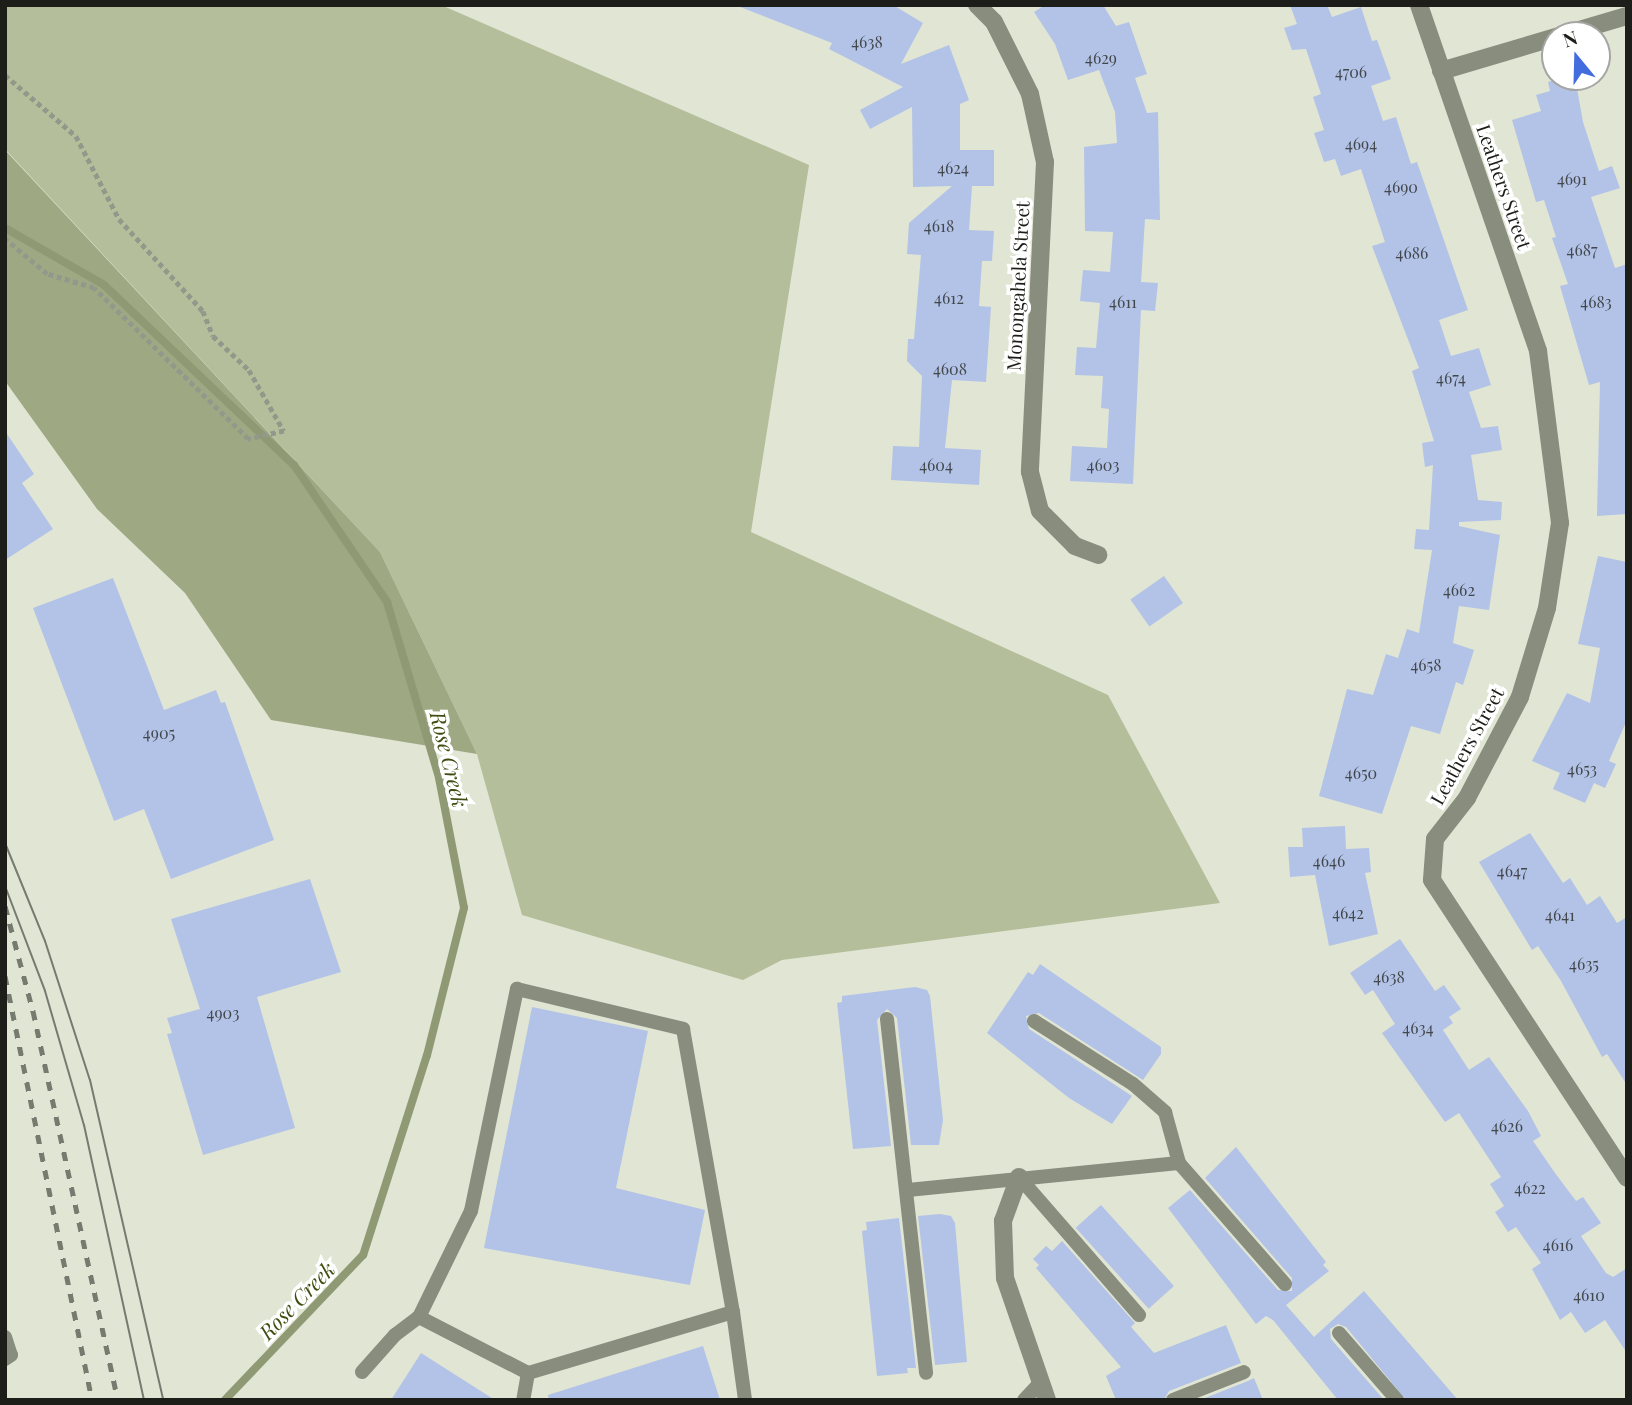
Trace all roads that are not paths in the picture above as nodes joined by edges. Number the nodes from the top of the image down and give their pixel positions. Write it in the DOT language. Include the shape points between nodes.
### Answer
graph roads {
  1 [pos="977,5"];
  2 [pos="1419,5"];
  3 [pos="1627,16"];
  4 [pos="1441,71"];
  5 [pos="1098,555"];
  6 [pos="887,1018"];
  7 [pos="1034,1021"];
  8 [pos="1179,1163"];
  9 [pos="1019,1177"];
  10 [pos="1627,1178"];
  11 [pos="908,1190"];
  12 [pos="1285,1284"];
  13 [pos="733,1312"];
  14 [pos="1139,1315"];
  15 [pos="419,1317"];
  16 [pos="1339,1334"];
  17 [pos="5,1337"];
  18 [pos="5,1359"];
  19 [pos="362,1372"];
  20 [pos="1244,1372"];
  21 [pos="528,1373"];
  22 [pos="926,1373"];
  23 [pos="1043,1392"];
  24 [pos="523,1400"];
  25 [pos="746,1400"];
  26 [pos="1024,1400"];
  27 [pos="1173,1400"];
  28 [pos="1397,1400"];
  1 -- 5 [label="street, Monongahela Street" via="995,22 1030,94 1045,162 1030,472 1040,511 1075,546"];
  2 -- 4 [label="street, Leathers Street"];
  3 -- 4 [label="street"];
  4 -- 10 [label="street, Leathers Street" via="1538,351 1560,523 1547,608 1520,696 1466,798 1435,839 1432,880"];
  6 -- 11 [label="lane"];
  7 -- 8 [label="lane" via="1133,1084 1165,1112"];
  8 -- 9 [label="lane"];
  8 -- 12 [label="lane"];
  9 -- 11 [label="lane"];
  9 -- 14 [label="lane"];
  9 -- 23 [label="street" via="1003,1220 1004,1278"];
  11 -- 22 [label="lane"];
  13 -- 15 [label="lane" via="683,1029 517,989 471,1211"];
  13 -- 21 [label="lane"];
  13 -- 25 [label="lane"];
  15 -- 19 [label="lane" via="395,1335"];
  15 -- 21 [label="lane"];
  16 -- 28 [label="lane"];
  17 -- 18 [label="lane" via="11,1355"];
  20 -- 27 [label="lane"];
  21 -- 24 [label="lane"];
  23 -- 26 [label="lane"];
}
